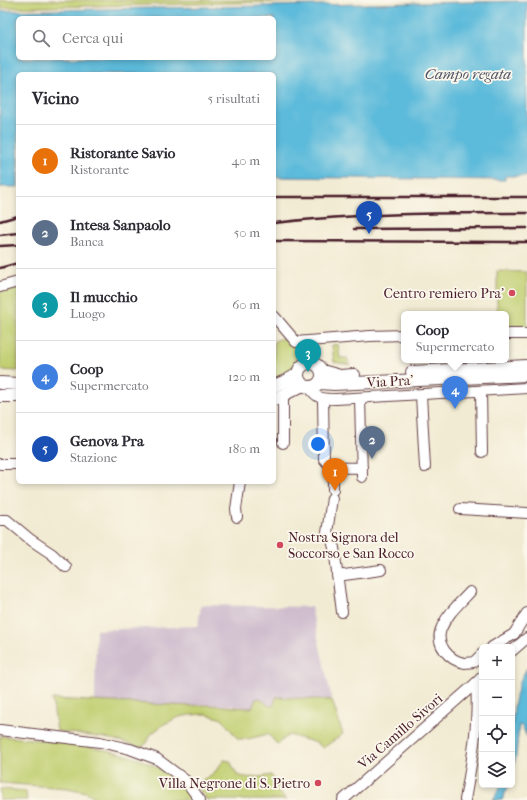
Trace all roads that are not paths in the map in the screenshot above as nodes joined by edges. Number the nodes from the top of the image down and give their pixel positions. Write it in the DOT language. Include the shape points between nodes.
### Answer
graph roads {
  1 [pos="16,283"];
  2 [pos="0,287"];
  3 [pos="276,318"];
  4 [pos="509,334"];
  5 [pos="527,334"];
  6 [pos="401,335"];
  7 [pos="527,366"];
  8 [pos="322,370"];
  9 [pos="298,374"];
  10 [pos="527,375"];
  11 [pos="0,383"];
  12 [pos="319,383"];
  13 [pos="16,384"];
  14 [pos="276,385"];
  15 [pos="305,386"];
  16 [pos="527,388"];
  17 [pos="481,392"];
  18 [pos="421,395"];
  19 [pos="0,396"];
  20 [pos="16,396"];
  21 [pos="279,397"];
  22 [pos="360,398"];
  23 [pos="323,399"];
  24 [pos="283,443"];
  25 [pos="482,452"];
  26 [pos="0,464"];
  27 [pos="16,464"];
  28 [pos="332,467"];
  29 [pos="425,467"];
  30 [pos="240,484"];
  31 [pos="460,509"];
  32 [pos="527,513"];
  33 [pos="237,517"];
  34 [pos="0,520"];
  35 [pos="66,567"];
  36 [pos="381,570"];
  37 [pos="337,576"];
  38 [pos="470,592"];
  39 [pos="342,612"];
  40 [pos="527,613"];
  41 [pos="527,638"];
  42 [pos="497,644"];
  43 [pos="515,648"];
  44 [pos="479,657"];
  45 [pos="479,680"];
  46 [pos="0,730"];
  47 [pos="200,800"];
  48 [pos="343,800"];
  49 [pos="465,800"];
  1 -- 2 [label="street"];
  3 -- 6 [label="street" via="296,342"];
  4 -- 5 [label="street"];
  7 -- 8 [label="main road, Via Pra'" via="345,376"];
  8 -- 9 [label="main road" via="310,362 301,366"];
  8 -- 12 [label="main road"];
  9 -- 14 [label="main road"];
  9 -- 15 [label="main road" via="299,380"];
  10 -- 12 [label="main road, Via Pra'"];
  11 -- 13 [label="main road"];
  12 -- 15 [label="main road" via="314,387"];
  15 -- 21 [label="main road"];
  15 -- 23 [label="street"];
  16 -- 17 [label="street, Via Pra'"];
  17 -- 18 [label="street, Via Pra'"];
  17 -- 25 [label="street"];
  18 -- 22 [label="street, Via Pra'"];
  18 -- 29 [label="street"];
  19 -- 20 [label="main road"];
  21 -- 24 [label="street"];
  22 -- 23 [label="street, Via Pra'"];
  22 -- 28 [label="street" via="362,468"];
  23 -- 28 [label="street" via="324,459"];
  26 -- 27 [label="street"];
  28 -- 37 [label="street" via="333,492 327,533 334,548"];
  30 -- 33 [label="street"];
  31 -- 32 [label="street"];
  34 -- 35 [label="street" via="7,520"];
  36 -- 37 [label="street"];
  37 -- 39 [label="street"];
  38 -- 44 [label="street" via="441,629 441,642 446,653 464,663 474,662"];
  40 -- 42 [label="street" via="514,634"];
  41 -- 43 [label="street"];
  45 -- 48 [label="street, Via Camillo Sivori"];
  45 -- 49 [label="street" via="473,755"];
  46 -- 47 [label="street" via="100,742 130,749 157,759 180,775"];
}
